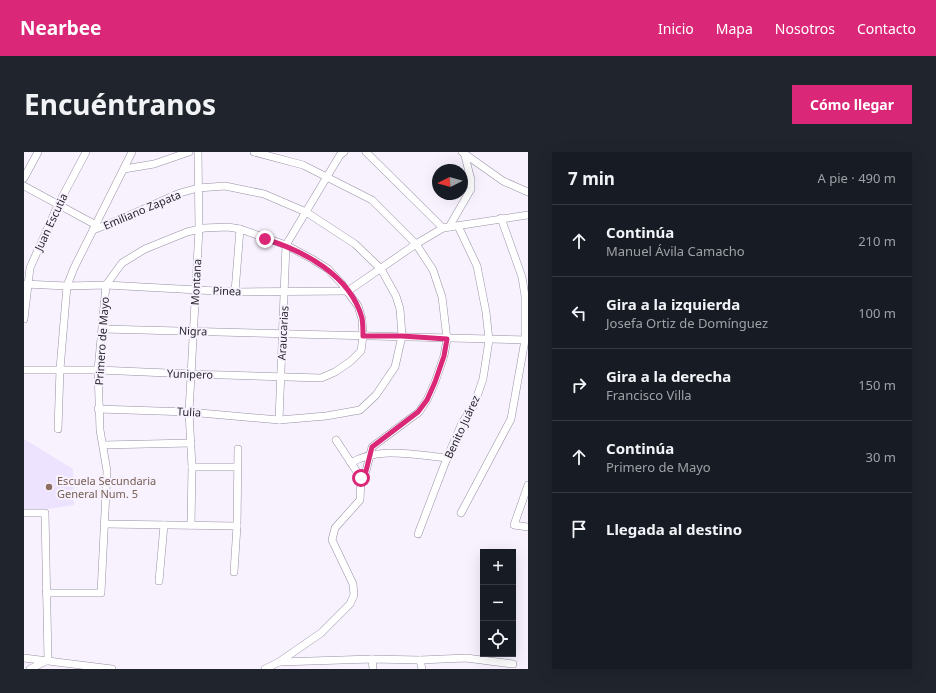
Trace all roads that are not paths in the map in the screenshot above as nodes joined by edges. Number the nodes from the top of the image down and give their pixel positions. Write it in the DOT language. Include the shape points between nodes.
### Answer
graph roads {
  1 [pos="38,152"];
  2 [pos="86,152"];
  3 [pos="132,152"];
  4 [pos="189,152"];
  5 [pos="198,152"];
  6 [pos="254,152"];
  7 [pos="332,152"];
  8 [pos="366,152"];
  9 [pos="342,154"];
  10 [pos="464,154"];
  11 [pos="124,169"];
  12 [pos="328,177"];
  13 [pos="24,178"];
  14 [pos="24,186"];
  15 [pos="198,188"];
  16 [pos="528,192"];
  17 [pos="58,205"];
  18 [pos="306,212"];
  19 [pos="528,215"];
  20 [pos="501,218"];
  21 [pos="458,226"];
  22 [pos="446,227"];
  23 [pos="95,228"];
  24 [pos="199,229"];
  25 [pos="240,229"];
  26 [pos="416,244"];
  27 [pos="286,246"];
  28 [pos="381,269"];
  29 [pos="25,284"];
  30 [pos="67,286"];
  31 [pos="106,286"];
  32 [pos="195,290"];
  33 [pos="348,291"];
  34 [pos="235,292"];
  35 [pos="284,292"];
  36 [pos="24,319"];
  37 [pos="103,329"];
  38 [pos="193,330"];
  39 [pos="282,334"];
  40 [pos="363,336"];
  41 [pos="402,336"];
  42 [pos="447,339"];
  43 [pos="489,340"];
  44 [pos="527,340"];
  45 [pos="60,369"];
  46 [pos="24,370"];
  47 [pos="98,370"];
  48 [pos="190,374"];
  49 [pos="281,376"];
  50 [pos="98,409"];
  51 [pos="189,412"];
  52 [pos="279,420"];
  53 [pos="58,429"];
  54 [pos="336,440"];
  55 [pos="191,443"];
  56 [pos="103,445"];
  57 [pos="238,449"];
  58 [pos="370,455"];
  59 [pos="447,458"];
  60 [pos="351,462"];
  61 [pos="192,467"];
  62 [pos="237,467"];
  63 [pos="361,478"];
  64 [pos="528,485"];
  65 [pos="24,513"];
  66 [pos="461,513"];
  67 [pos="104,524"];
  68 [pos="164,525"];
  69 [pos="191,525"];
  70 [pos="237,526"];
  71 [pos="528,526"];
  72 [pos="418,534"];
  73 [pos="234,572"];
  74 [pos="159,581"];
  75 [pos="46,593"];
  76 [pos="24,658"];
  77 [pos="372,659"];
  78 [pos="48,660"];
  79 [pos="420,660"];
  80 [pos="279,662"];
  81 [pos="513,664"];
  82 [pos="30,669"];
  83 [pos="111,669"];
  84 [pos="265,669"];
  85 [pos="373,669"];
  86 [pos="422,669"];
  1 -- 13 [label="street"];
  2 -- 17 [label="street, Juan Escutia"];
  3 -- 11 [label="street, Emiliano Zapata"];
  4 -- 11 [label="street" via="154,164"];
  5 -- 15 [label="street, Montana"];
  6 -- 12 [label="street" via="303,165"];
  7 -- 9 [label="street"];
  8 -- 22 [label="street"];
  9 -- 12 [label="street"];
  10 -- 16 [label="street" via="503,181"];
  10 -- 22 [label="street" via="471,189"];
  11 -- 23 [label="street, Emiliano Zapata"];
  12 -- 18 [label="street"];
  12 -- 26 [label="street" via="372,200"];
  14 -- 17 [label="street"];
  15 -- 18 [label="street, Emiliano Zapata" via="225,186 264,194"];
  15 -- 23 [label="street, Emiliano Zapata"];
  15 -- 24 [label="street, Montana"];
  17 -- 23 [label="street"];
  17 -- 29 [label="street, Juan Escutia"];
  18 -- 27 [label="street"];
  18 -- 28 [label="street, Emiliano Zapata" via="355,244"];
  19 -- 20 [label="street"];
  20 -- 21 [label="street"];
  20 -- 44 [label="street" via="522,277"];
  21 -- 22 [label="street"];
  21 -- 43 [label="street, Benito Juárez" via="477,266"];
  22 -- 26 [label="street"];
  23 -- 30 [label="street, Emiliano Zapata"];
  24 -- 25 [label="street, Primero de Mayo"];
  24 -- 31 [label="street, Primero de Mayo" via="145,249 122,263"];
  24 -- 32 [label="street, Montana"];
  25 -- 27 [label="street, Primero de Mayo"];
  25 -- 34 [label="street"];
  26 -- 28 [label="street"];
  26 -- 42 [label="street" via="433,270 442,297"];
  27 -- 33 [label="street, Primero de Mayo" via="328,269"];
  27 -- 35 [label="street, Araucarias"];
  28 -- 33 [label="street"];
  28 -- 41 [label="street, Emiliano Zapata" via="396,296 400,309"];
  29 -- 30 [label="street, Pinea"];
  29 -- 36 [label="street, Juan Escutia"];
  30 -- 31 [label="street, Pinea"];
  30 -- 45 [label="street, Emiliano Zapata"];
  31 -- 32 [label="street, Pinea"];
  31 -- 37 [label="street, Primero de Mayo"];
  32 -- 34 [label="street, Pinea"];
  32 -- 38 [label="street, Montana"];
  33 -- 35 [label="street, Pinea"];
  33 -- 40 [label="street, Primero de Mayo" via="358,306"];
  34 -- 35 [label="street, Pinea"];
  35 -- 39 [label="street, Araucarias"];
  37 -- 38 [label="street, Nigra"];
  37 -- 47 [label="street, Primero de Mayo"];
  38 -- 39 [label="street, Nigra"];
  38 -- 48 [label="street, Montana"];
  39 -- 40 [label="street, Nigra"];
  39 -- 49 [label="street, Araucarias"];
  40 -- 41 [label="street, Nigra"];
  40 -- 49 [label="street, Yunipero" via="361,351 335,372 321,378"];
  41 -- 42 [label="street, Nigra"];
  41 -- 52 [label="street, Emiliano Zapata" via="395,367 376,395 360,410"];
  42 -- 43 [label="street, Nigra"];
  42 -- 58 [label="street" via="444,356 427,400 418,412 372,447"];
  43 -- 44 [label="street, Nigra"];
  43 -- 59 [label="street, Benito Juárez" via="483,379 474,405 462,423"];
  44 -- 66 [label="street" via="511,419"];
  45 -- 46 [label="street, Yunipero"];
  45 -- 47 [label="street, Yunipero"];
  45 -- 53 [label="street, Emiliano Zapata"];
  47 -- 48 [label="street, Yunipero"];
  47 -- 50 [label="street, Primero de Mayo"];
  48 -- 49 [label="street, Yunipero"];
  48 -- 51 [label="street, Montana"];
  49 -- 52 [label="street, Araucarias"];
  50 -- 51 [label="street, Tulia"];
  50 -- 56 [label="street, Primero de Mayo"];
  51 -- 52 [label="street, Tulia"];
  51 -- 55 [label="street, Montana"];
  54 -- 60 [label="street"];
  55 -- 56 [label="street"];
  55 -- 61 [label="street, Montana"];
  56 -- 67 [label="street, Primero de Mayo" via="107,471"];
  57 -- 62 [label="street"];
  58 -- 59 [label="street" via="386,452"];
  58 -- 60 [label="street"];
  58 -- 63 [label="street" via="366,471"];
  59 -- 72 [label="street, Benito Juárez"];
  60 -- 63 [label="street"];
  61 -- 62 [label="street"];
  61 -- 69 [label="street, Montana"];
  62 -- 70 [label="street"];
  63 -- 80 [label="street" via="360,500 335,528 332,540 353,584 354,595 350,604 321,633"];
  64 -- 71 [label="street" via="514,525"];
  65 -- 75 [label="street" via="44,513"];
  67 -- 68 [label="street"];
  67 -- 75 [label="street, Primero de Mayo" via="101,593"];
  68 -- 69 [label="street"];
  68 -- 74 [label="street"];
  69 -- 70 [label="street"];
  70 -- 73 [label="street"];
  75 -- 78 [label="street"];
  76 -- 78 [label="street"];
  77 -- 79 [label="street"];
  77 -- 80 [label="street"];
  77 -- 85 [label="street"];
  78 -- 82 [label="street"];
  78 -- 83 [label="street"];
  79 -- 81 [label="street" via="466,658"];
  79 -- 86 [label="street"];
  80 -- 84 [label="street"];
}
